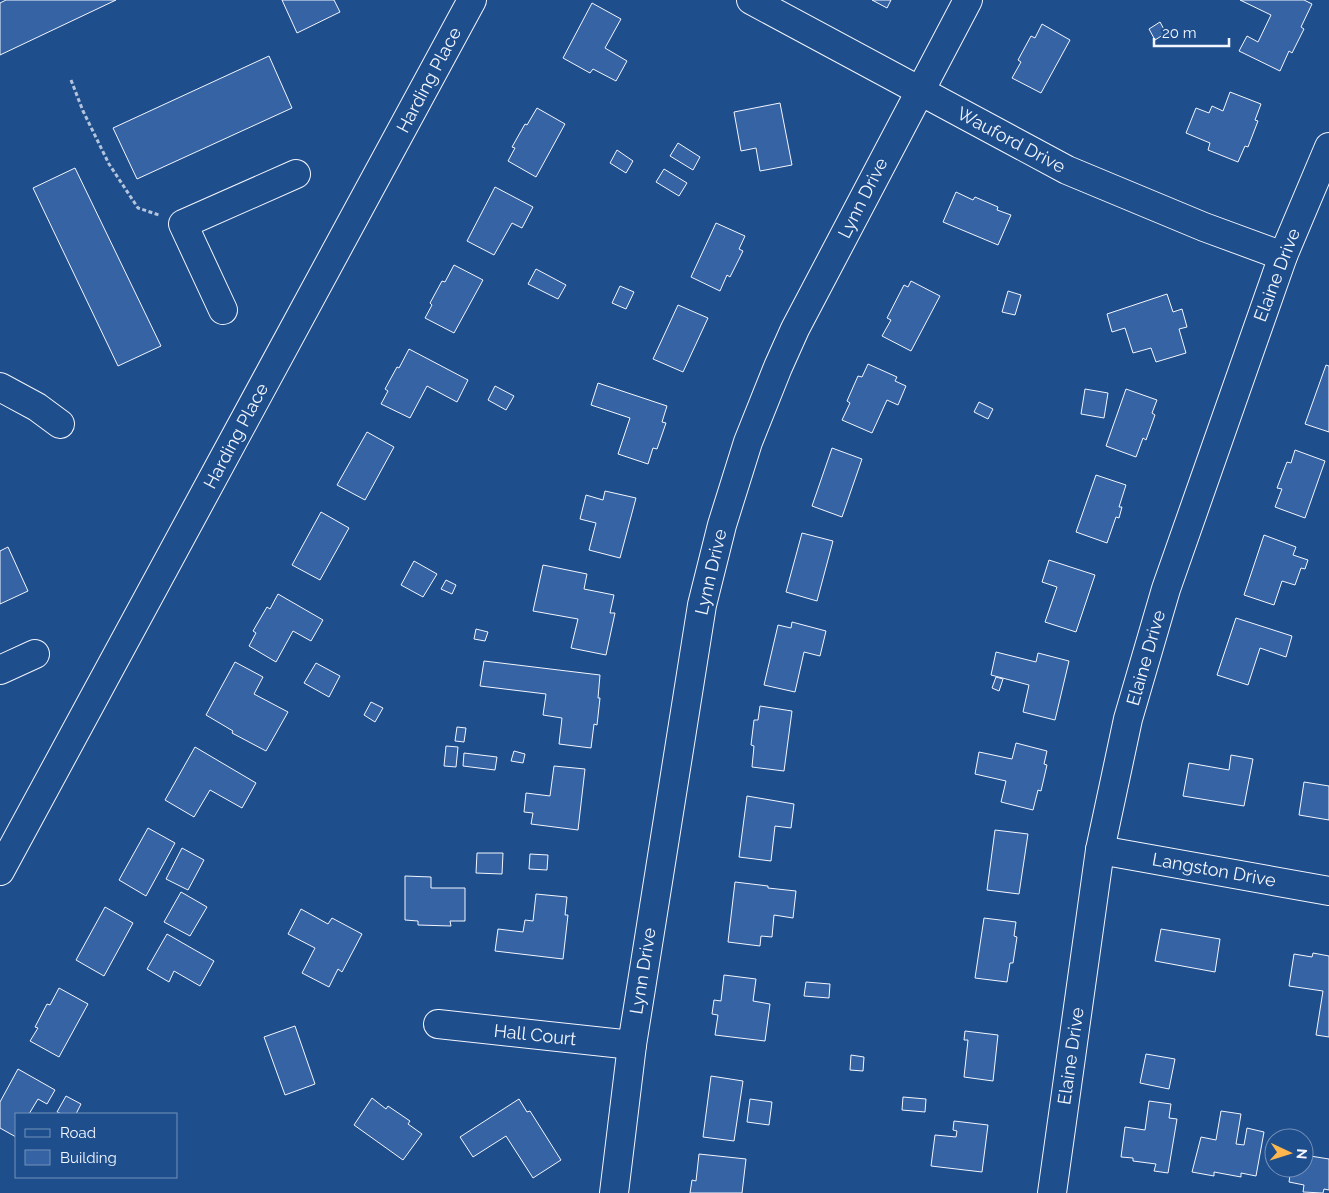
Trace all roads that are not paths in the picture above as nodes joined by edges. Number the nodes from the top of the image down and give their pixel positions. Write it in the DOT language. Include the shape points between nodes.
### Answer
graph roads {
  1 [pos="472,0"];
  2 [pos="751,0"];
  3 [pos="968,0"];
  4 [pos="919,91"];
  5 [pos="1329,147"];
  6 [pos="296,174"];
  7 [pos="1282,256"];
  8 [pos="223,310"];
  9 [pos="0,388"];
  10 [pos="60,424"];
  11 [pos="35,654"];
  12 [pos="0,670"];
  13 [pos="1100,850"];
  14 [pos="0,871"];
  15 [pos="1329,891"];
  16 [pos="438,1024"];
  17 [pos="632,1045"];
  18 [pos="614,1193"];
  19 [pos="1052,1193"];
  1 -- 14 [label="street, Harding Place"];
  2 -- 4 [label="street, Wauford Drive"];
  3 -- 4 [label="street, Lynn Drive"];
  4 -- 7 [label="street, Wauford Drive" via="1067,170"];
  4 -- 17 [label="street, Lynn Drive" via="781,360 748,442 722,525 702,605"];
  5 -- 7 [label="street, Elaine Drive"];
  6 -- 8 [label="street" via="183,224"];
  7 -- 13 [label="street, Elaine Drive" via="1166,589 1128,719"];
  9 -- 10 [label="street" via="37,407"];
  11 -- 12 [label="street"];
  13 -- 15 [label="street, Langston Drive"];
  13 -- 19 [label="street, Elaine Drive"];
  16 -- 17 [label="street, Hall Court"];
  17 -- 18 [label="street, Lynn Drive"];
}
